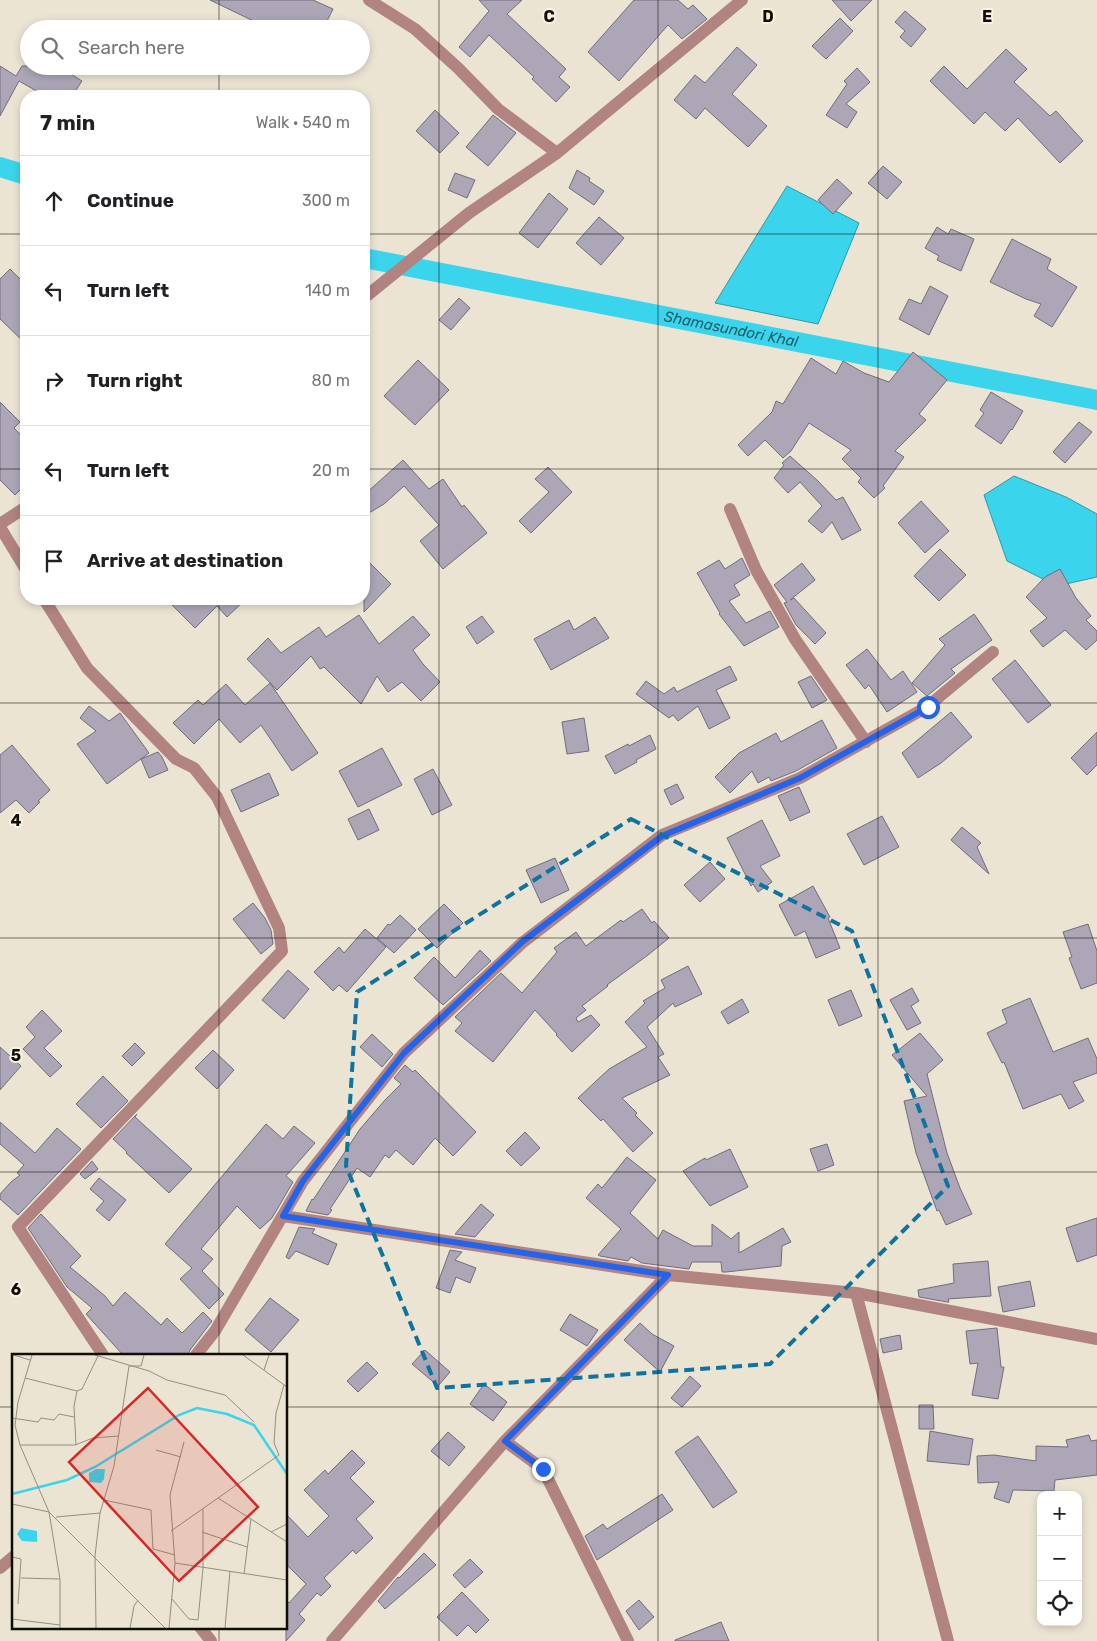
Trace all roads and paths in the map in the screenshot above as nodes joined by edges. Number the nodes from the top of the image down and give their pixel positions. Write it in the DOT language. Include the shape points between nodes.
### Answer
graph roads {
  1 [pos="368,0"];
  2 [pos="742,0"];
  3 [pos="557,153"];
  4 [pos="370,293"];
  5 [pos="730,509"];
  6 [pos="20,512"];
  7 [pos="0,525"];
  8 [pos="20,560"];
  9 [pos="48,605"];
  10 [pos="993,652"];
  11 [pos="866,742"];
  12 [pos="283,1216"];
  13 [pos="668,1275"];
  14 [pos="856,1293"];
  15 [pos="1097,1339"];
  16 [pos="102,1354"];
  17 [pos="197,1354"];
  18 [pos="505,1441"];
  19 [pos="12,1558"];
  20 [pos="0,1568"];
  21 [pos="201,1628"];
  22 [pos="211,1641"];
  23 [pos="332,1641"];
  24 [pos="628,1641"];
  25 [pos="948,1641"];
  1 -- 3 [label="street" via="415,30 498,109"];
  2 -- 3 [label="street"];
  3 -- 4 [label="street" via="469,212"];
  5 -- 11 [label="street" via="756,570 795,639"];
  6 -- 7 [label="street"];
  7 -- 8 [label="street"];
  9 -- 16 [label="street" via="87,668 176,759 194,768 217,797 279,928 282,951 18,1227"];
  10 -- 11 [label="street" via="928,707"];
  11 -- 12 [label="street" via="800,778 662,836 522,942 404,1053 303,1181"];
  12 -- 13 [label="street"];
  12 -- 17 [label="street" via="215,1331"];
  13 -- 14 [label="street"];
  13 -- 18 [label="street"];
  14 -- 15 [label="street"];
  14 -- 25 [label="street"];
  18 -- 23 [label="street"];
  18 -- 24 [label="street" via="543,1469"];
  19 -- 20 [label="street"];
  21 -- 22 [label="street"];
}
